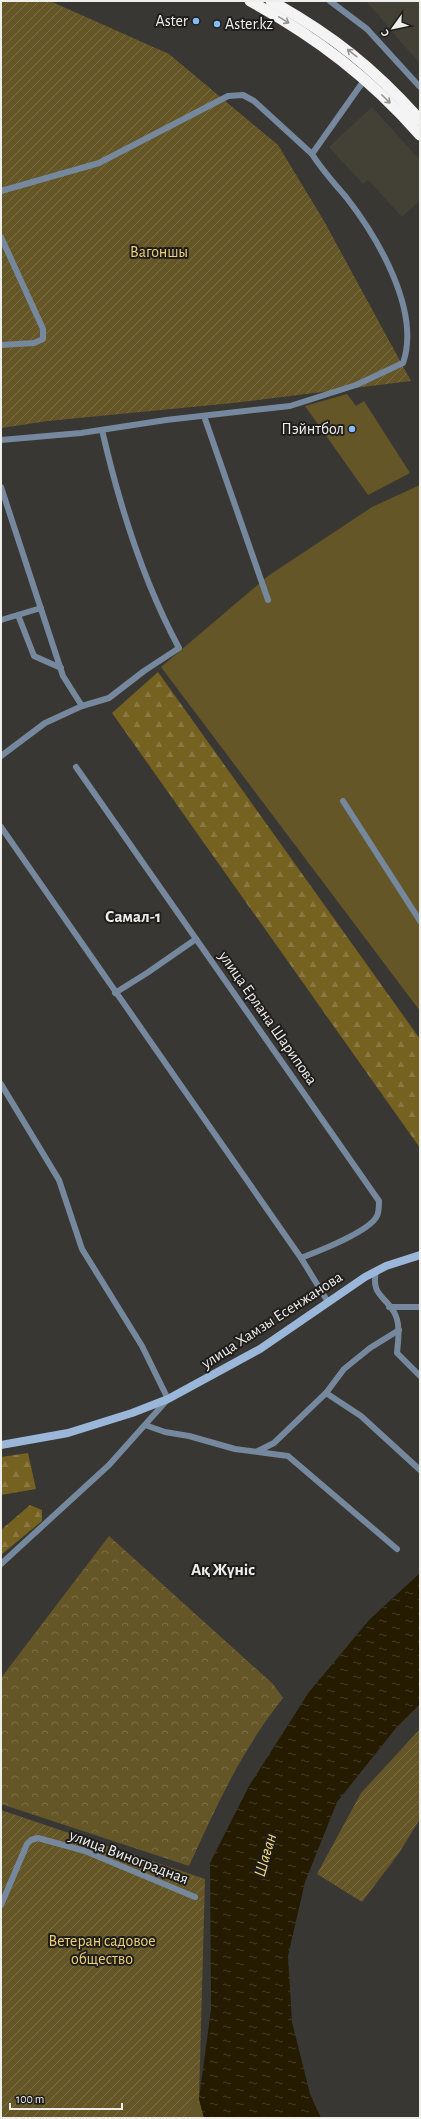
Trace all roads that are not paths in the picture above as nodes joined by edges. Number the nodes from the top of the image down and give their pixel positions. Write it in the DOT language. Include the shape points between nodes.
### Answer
graph roads {
  1 [pos="250,1"];
  2 [pos="271,1"];
  3 [pos="330,1"];
  4 [pos="365,79"];
  5 [pos="420,87"];
  6 [pos="420,120"];
  7 [pos="420,136"];
  8 [pos="312,154"];
  9 [pos="1,191"];
  10 [pos="1,237"];
  11 [pos="1,345"];
  12 [pos="204,416"];
  13 [pos="102,430"];
  14 [pos="1,440"];
  15 [pos="1,487"];
  16 [pos="268,600"];
  17 [pos="41,608"];
  18 [pos="18,615"];
  19 [pos="1,620"];
  20 [pos="61,668"];
  21 [pos="82,706"];
  22 [pos="1,756"];
  23 [pos="76,767"];
  24 [pos="343,801"];
  25 [pos="1,826"];
  26 [pos="420,921"];
  27 [pos="196,939"];
  28 [pos="115,993"];
  29 [pos="1,1084"];
  30 [pos="420,1255"];
  31 [pos="301,1258"];
  32 [pos="376,1271"];
  33 [pos="328,1302"];
  34 [pos="389,1307"];
  35 [pos="420,1307"];
  36 [pos="399,1330"];
  37 [pos="420,1376"];
  38 [pos="326,1393"];
  39 [pos="168,1399"];
  40 [pos="145,1425"];
  41 [pos="1,1445"];
  42 [pos="258,1451"];
  43 [pos="420,1470"];
  44 [pos="396,1549"];
  45 [pos="1,1564"];
  46 [pos="195,1896"];
  47 [pos="1,1905"];
  1 -- 4 [label="highway, one-way" via="310,36"];
  6 -- 2 [label="highway, one-way" via="392,89 358,58 307,21"];
  3 -- 5 [label="street" via="367,29"];
  4 -- 7 [label="highway, one-way"];
  4 -- 8 [label="street"];
  8 -- 9 [label="street" via="254,101 242,95 228,96 99,163"];
  8 -- 12 [label="street" via="329,180 345,196 373,234 398,283 408,310 410,329 403,363 356,385 290,406"];
  10 -- 11 [label="street" via="43,329 43,339 34,343"];
  12 -- 13 [label="street"];
  12 -- 16 [label="street"];
  13 -- 14 [label="street"];
  13 -- 21 [label="street" via="132,536 158,606 179,648 109,698"];
  15 -- 17 [label="street"];
  17 -- 18 [label="street"];
  17 -- 20 [label="street"];
  18 -- 19 [label="street"];
  18 -- 20 [label="street" via="34,656"];
  20 -- 21 [label="street" via="63,676"];
  21 -- 22 [label="street" via="45,723"];
  23 -- 27 [label="street, улица Ерлана Шарипова"];
  24 -- 26 [label="street"];
  25 -- 28 [label="street"];
  27 -- 28 [label="street"];
  27 -- 31 [label="street, улица Ерлана Шарипова" via="379,1201 377,1216 371,1224 340,1242"];
  28 -- 31 [label="street"];
  29 -- 39 [label="street" via="59,1180 82,1249 142,1346"];
  30 -- 32 [label="street, улица Хамзы Есенжанова"];
  31 -- 33 [label="street"];
  32 -- 33 [label="street, улица Хамзы Есенжанова"];
  32 -- 34 [label="street" via="374,1282 378,1294"];
  33 -- 39 [label="street, улица Хамзы Есенжанова" via="260,1349"];
  34 -- 35 [label="street"];
  34 -- 36 [label="street" via="395,1313"];
  36 -- 37 [label="street" via="398,1353"];
  36 -- 38 [label="street" via="370,1348 344,1369"];
  38 -- 42 [label="street" via="274,1443"];
  38 -- 43 [label="street" via="362,1416"];
  39 -- 40 [label="street"];
  39 -- 41 [label="street, улица Хамзы Есенжанова" via="68,1433"];
  40 -- 42 [label="street" via="165,1432"];
  40 -- 45 [label="street" via="109,1465"];
  42 -- 44 [label="street" via="288,1456"];
  46 -- 47 [label="street, улица Виноградная" via="85,1851 38,1838 27,1844"];
}
